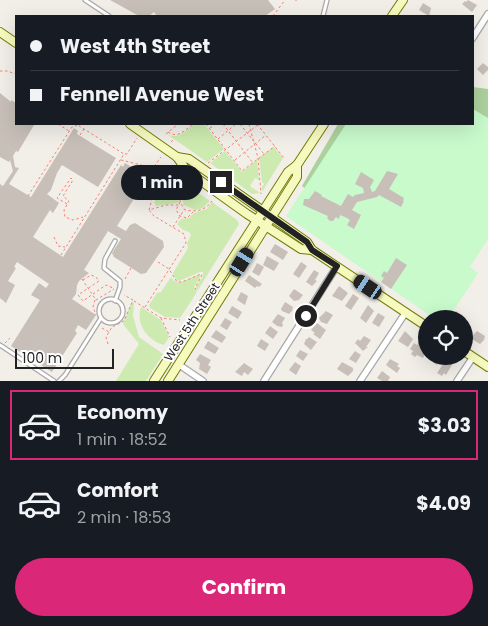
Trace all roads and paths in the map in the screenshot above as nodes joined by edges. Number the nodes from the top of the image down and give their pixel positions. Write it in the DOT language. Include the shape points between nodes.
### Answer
graph roads {
  1 [pos="85,0"];
  2 [pos="285,0"];
  3 [pos="327,0"];
  4 [pos="403,0"];
  5 [pos="488,14"];
  6 [pos="108,15"];
  7 [pos="274,15"];
  8 [pos="323,15"];
  9 [pos="393,15"];
  10 [pos="0,32"];
  11 [pos="474,36"];
  12 [pos="15,42"];
  13 [pos="0,71"];
  14 [pos="15,74"];
  15 [pos="60,125"];
  16 [pos="76,125"];
  17 [pos="79,125"];
  18 [pos="132,125"];
  19 [pos="177,125"];
  20 [pos="192,125"];
  21 [pos="207,125"];
  22 [pos="214,125"];
  23 [pos="224,125"];
  24 [pos="235,125"];
  25 [pos="241,125"];
  26 [pos="250,125"];
  27 [pos="257,125"];
  28 [pos="259,125"];
  29 [pos="323,125"];
  30 [pos="84,128"];
  31 [pos="209,128"];
  32 [pos="228,130"];
  33 [pos="252,130"];
  34 [pos="69,131"];
  35 [pos="142,132"];
  36 [pos="247,133"];
  37 [pos="80,135"];
  38 [pos="266,135"];
  39 [pos="174,139"];
  40 [pos="218,139"];
  41 [pos="236,141"];
  42 [pos="171,142"];
  43 [pos="256,143"];
  44 [pos="275,146"];
  45 [pos="226,150"];
  46 [pos="245,152"];
  47 [pos="124,154"];
  48 [pos="264,154"];
  49 [pos="161,157"];
  50 [pos="176,157"];
  51 [pos="258,158"];
  52 [pos="284,158"];
  53 [pos="120,160"];
  54 [pos="234,160"];
  55 [pos="208,163"];
  56 [pos="253,163"];
  57 [pos="298,165"];
  58 [pos="172,169"];
  59 [pos="184,181"];
  60 [pos="261,194"];
  61 [pos="28,196"];
  62 [pos="212,201"];
  63 [pos="180,202"];
  64 [pos="66,204"];
  65 [pos="178,205"];
  66 [pos="149,210"];
  67 [pos="185,210"];
  68 [pos="193,211"];
  69 [pos="262,211"];
  70 [pos="85,216"];
  71 [pos="180,216"];
  72 [pos="271,217"];
  73 [pos="88,218"];
  74 [pos="257,220"];
  75 [pos="265,226"];
  76 [pos="173,228"];
  77 [pos="54,237"];
  78 [pos="115,242"];
  79 [pos="66,247"];
  80 [pos="312,250"];
  81 [pos="60,255"];
  82 [pos="158,262"];
  83 [pos="337,266"];
  84 [pos="169,269"];
  85 [pos="88,288"];
  86 [pos="113,289"];
  87 [pos="198,292"];
  88 [pos="92,294"];
  89 [pos="95,298"];
  90 [pos="133,300"];
  91 [pos="116,301"];
  92 [pos="145,307"];
  93 [pos="406,312"];
  94 [pos="126,315"];
  95 [pos="101,318"];
  96 [pos="161,318"];
  97 [pos="180,320"];
  98 [pos="418,320"];
  99 [pos="170,337"];
  100 [pos="10,338"];
  101 [pos="4,343"];
  102 [pos="108,344"];
  103 [pos="0,345"];
  104 [pos="473,357"];
  105 [pos="178,364"];
  106 [pos="487,364"];
  107 [pos="468,365"];
  108 [pos="54,381"];
  109 [pos="59,381"];
  110 [pos="154,381"];
  111 [pos="168,381"];
  112 [pos="203,381"];
  113 [pos="264,381"];
  114 [pos="360,381"];
  115 [pos="457,381"];
  1 -- 6 [label="lane"];
  2 -- 7 [label="path"];
  3 -- 8 [label="lane"];
  4 -- 9 [label="main road"];
  5 -- 11 [label="street"];
  10 -- 12 [label="main road"];
  13 -- 14 [label="path"];
  15 -- 34 [label="path"];
  16 -- 34 [label="path"];
  17 -- 30 [label="path"];
  18 -- 35 [label="main road"];
  19 -- 20 [label="path" via="167,133 179,135"];
  21 -- 31 [label="path"];
  22 -- 31 [label="path"];
  23 -- 32 [label="path"];
  24 -- 32 [label="path"];
  25 -- 36 [label="path"];
  26 -- 33 [label="path"];
  27 -- 33 [label="path"];
  28 -- 38 [label="path"];
  29 -- 57 [label="main road, West 5th Street"];
  30 -- 37 [label="path"];
  30 -- 47 [label="path"];
  31 -- 40 [label="path"];
  32 -- 40 [label="path"];
  32 -- 41 [label="path"];
  33 -- 36 [label="path"];
  33 -- 43 [label="path"];
  34 -- 61 [label="path"];
  35 -- 47 [label="path"];
  35 -- 50 [label="main road"];
  36 -- 41 [label="path"];
  36 -- 43 [label="path"];
  38 -- 43 [label="path"];
  38 -- 44 [label="path"];
  39 -- 42 [label="path"];
  40 -- 45 [label="path"];
  41 -- 45 [label="path"];
  41 -- 46 [label="path"];
  43 -- 46 [label="path"];
  43 -- 48 [label="path"];
  43 -- 51 [label="path"];
  44 -- 48 [label="path"];
  44 -- 52 [label="path"];
  45 -- 54 [label="path"];
  45 -- 55 [label="path"];
  46 -- 54 [label="path"];
  46 -- 56 [label="path"];
  47 -- 53 [label="path"];
  48 -- 51 [label="path"];
  49 -- 53 [label="path" via="153,168"];
  50 -- 69 [label="main road" via="189,159"];
  50 -- 74 [label="main road" via="187,171"];
  51 -- 56 [label="path"];
  51 -- 60 [label="path"];
  53 -- 70 [label="path"];
  54 -- 56 [label="path" via="242,171"];
  57 -- 69 [label="main road, West 5th Street" via="288,172"];
  57 -- 72 [label="main road, West 5th Street" via="297,176"];
  58 -- 66 [label="path" via="152,199"];
  59 -- 63 [label="path" via="179,190"];
  62 -- 68 [label="path" via="204,209"];
  63 -- 65 [label="path"];
  63 -- 67 [label="path"];
  64 -- 64 [label="path" via="57,198 71,178 73,180 63,196 68,201"];
  64 -- 70 [label="path" via="64,214 67,219 77,220"];
  65 -- 66 [label="path"];
  65 -- 71 [label="path"];
  66 -- 76 [label="path"];
  67 -- 68 [label="path"];
  67 -- 71 [label="path"];
  68 -- 71 [label="path" via="189,217"];
  69 -- 72 [label="main road"];
  69 -- 74 [label="main road, West 5th Street"];
  70 -- 73 [label="path"];
  70 -- 79 [label="path"];
  71 -- 76 [label="path"];
  72 -- 75 [label="main road, West 5th Street"];
  72 -- 80 [label="main road" via="307,242"];
  74 -- 75 [label="main road"];
  74 -- 110 [label="main road, West 5th Street"];
  75 -- 80 [label="main road" via="301,249"];
  75 -- 105 [label="main road, West 5th Street"];
  76 -- 84 [label="path" via="184,234 186,243"];
  77 -- 79 [label="path" via="58,246"];
  78 -- 91 [label="lane" via="103,263 104,268 120,281"];
  79 -- 81 [label="path"];
  80 -- 83 [label="main road"];
  82 -- 84 [label="path"];
  83 -- 93 [label="main road"];
  83 -- 113 [label="street"];
  84 -- 87 [label="path" via="179,282 202,274 195,286"];
  84 -- 92 [label="path"];
  85 -- 85 [label="path" via="99,281 91,275 82,280"];
  85 -- 88 [label="path"];
  85 -- 88 [label="path" via="78,295 83,301"];
  86 -- 88 [label="path" via="106,284"];
  88 -- 89 [label="path"];
  90 -- 92 [label="path"];
  91 -- 95 [label="lane" via="102,303"];
  91 -- 95 [label="lane" via="122,307 119,319 112,323"];
  92 -- 96 [label="path"];
  93 -- 98 [label="main road"];
  93 -- 114 [label="street"];
  94 -- 102 [label="path" via="124,321 112,328 106,337"];
  95 -- 109 [label="lane"];
  96 -- 97 [label="path"];
  96 -- 99 [label="path"];
  100 -- 101 [label="path"];
  103 -- 108 [label="lane"];
  104 -- 106 [label="main road"];
  105 -- 111 [label="main road, West 5th Street"];
  105 -- 112 [label="street"];
  107 -- 115 [label="street"];
}
